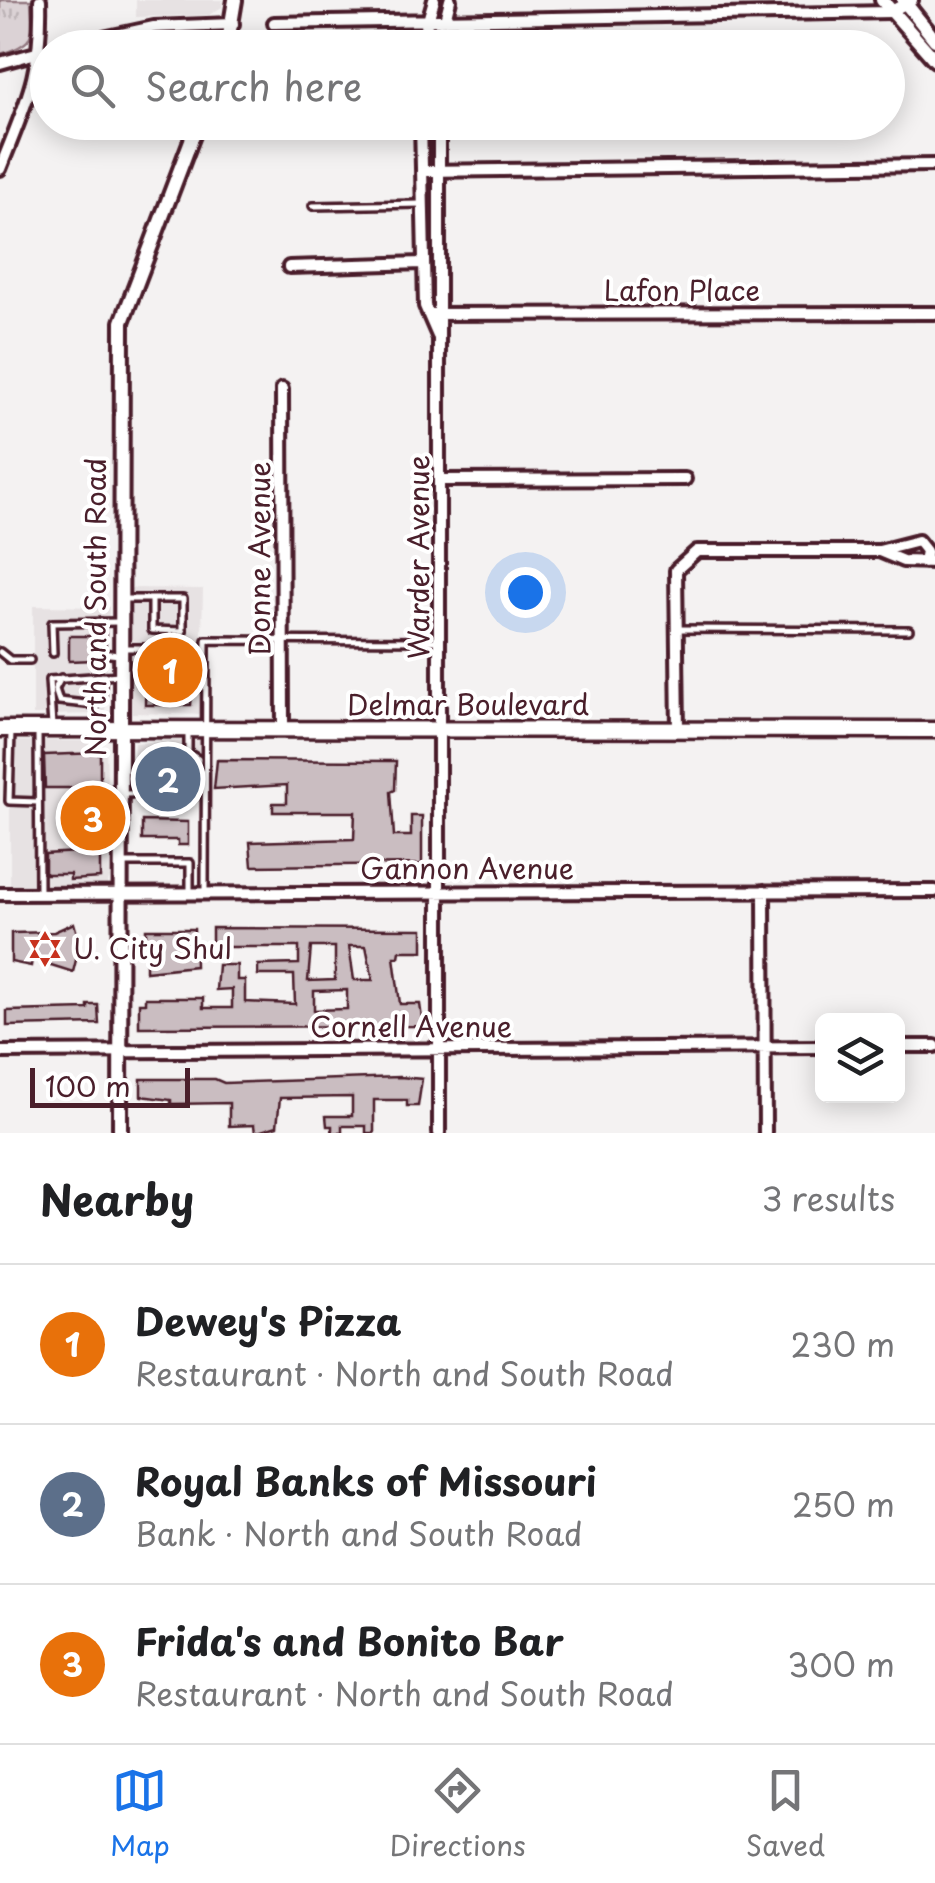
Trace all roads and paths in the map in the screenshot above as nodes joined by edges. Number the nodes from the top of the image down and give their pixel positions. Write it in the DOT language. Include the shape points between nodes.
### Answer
graph roads {
  1 [pos="40,0"];
  2 [pos="236,0"];
  3 [pos="434,0"];
  4 [pos="450,0"];
  5 [pos="907,1"];
  6 [pos="886,6"];
  7 [pos="430,21"];
  8 [pos="445,21"];
  9 [pos="274,23"];
  10 [pos="233,24"];
  11 [pos="43,30"];
  12 [pos="137,30"];
  13 [pos="232,30"];
  14 [pos="427,30"];
  15 [pos="443,30"];
  16 [pos="935,40"];
  17 [pos="30,55"];
  18 [pos="935,60"];
  19 [pos="0,64"];
  20 [pos="30,94"];
  21 [pos="191,140"];
  22 [pos="421,140"];
  23 [pos="439,140"];
  24 [pos="935,165"];
  25 [pos="0,169"];
  26 [pos="440,170"];
  27 [pos="422,171"];
  28 [pos="422,204"];
  29 [pos="314,206"];
  30 [pos="424,262"];
  31 [pos="289,266"];
  32 [pos="935,313"];
  33 [pos="434,314"];
  34 [pos="282,389"];
  35 [pos="685,479"];
  36 [pos="442,480"];
  37 [pos="879,551"];
  38 [pos="929,562"];
  39 [pos="122,599"];
  40 [pos="152,599"];
  41 [pos="101,622"];
  42 [pos="122,622"];
  43 [pos="677,629"];
  44 [pos="909,630"];
  45 [pos="283,640"];
  46 [pos="442,641"];
  47 [pos="206,648"];
  48 [pos="0,652"];
  49 [pos="122,652"];
  50 [pos="53,654"];
  51 [pos="30,660"];
  52 [pos="64,676"];
  53 [pos="102,676"];
  54 [pos="122,676"];
  55 [pos="6,729"];
  56 [pos="45,729"];
  57 [pos="206,729"];
  58 [pos="283,729"];
  59 [pos="442,729"];
  60 [pos="122,730"];
  61 [pos="188,730"];
  62 [pos="678,730"];
  63 [pos="935,730"];
  64 [pos="188,754"];
  65 [pos="121,794"];
  66 [pos="143,794"];
  67 [pos="38,802"];
  68 [pos="120,862"];
  69 [pos="935,890"];
  70 [pos="764,891"];
  71 [pos="442,892"];
  72 [pos="205,893"];
  73 [pos="0,894"];
  74 [pos="39,894"];
  75 [pos="120,894"];
  76 [pos="190,894"];
  77 [pos="905,1046"];
  78 [pos="935,1046"];
  79 [pos="765,1047"];
  80 [pos="815,1047"];
  81 [pos="440,1049"];
  82 [pos="121,1051"];
  83 [pos="0,1052"];
  84 [pos="120,1133"];
  85 [pos="439,1133"];
  86 [pos="765,1133"];
  1 -- 11 [label="street"];
  2 -- 10 [label="street"];
  3 -- 7 [label="street"];
  4 -- 8 [label="street"];
  5 -- 6 [label="street"];
  5 -- 16 [label="street"];
  6 -- 8 [label="street"];
  6 -- 18 [label="street"];
  7 -- 8 [label="street"];
  7 -- 9 [label="street"];
  7 -- 14 [label="street"];
  8 -- 15 [label="street"];
  10 -- 12 [label="street"];
  10 -- 13 [label="street"];
  17 -- 19 [label="street"];
  20 -- 25 [label="street"];
  21 -- 39 [label="street, North and South Road" via="122,322"];
  22 -- 27 [label="street"];
  23 -- 26 [label="street"];
  24 -- 26 [label="street"];
  26 -- 27 [label="street"];
  26 -- 33 [label="street"];
  27 -- 28 [label="street"];
  28 -- 29 [label="lane"];
  28 -- 30 [label="street"];
  30 -- 31 [label="street"];
  30 -- 33 [label="street"];
  32 -- 33 [label="street, Lafon Place"];
  33 -- 36 [label="street, Warder Avenue" via="441,341"];
  34 -- 45 [label="street, Donne Avenue"];
  35 -- 36 [label="street"];
  36 -- 46 [label="street, Warder Avenue"];
  37 -- 38 [label="street"];
  37 -- 38 [label="street" via="918,541"];
  37 -- 43 [label="street" via="697,551 676,570"];
  39 -- 40 [label="lane"];
  39 -- 42 [label="street, North and South Road"];
  40 -- 40 [label="lane" via="183,599 183,630 152,630"];
  41 -- 42 [label="lane"];
  41 -- 49 [label="lane" via="102,653"];
  41 -- 50 [label="lane" via="52,623"];
  42 -- 49 [label="street, North and South Road"];
  43 -- 44 [label="lane"];
  43 -- 62 [label="street"];
  45 -- 46 [label="lane"];
  45 -- 47 [label="lane" via="206,640"];
  45 -- 58 [label="street, Donne Avenue"];
  46 -- 59 [label="street, Warder Avenue"];
  47 -- 49 [label="lane"];
  47 -- 57 [label="lane"];
  48 -- 51 [label="lane" via="10,660"];
  49 -- 54 [label="street, North and South Road"];
  52 -- 53 [label="lane"];
  52 -- 53 [label="lane" via="55,689 59,702 95,705"];
  52 -- 56 [label="lane" via="49,680"];
  53 -- 54 [label="lane"];
  54 -- 60 [label="street, North and South Road"];
  55 -- 56 [label="main road, Delmar Boulevard"];
  55 -- 67 [label="lane" via="9,801"];
  56 -- 60 [label="main road, Delmar Boulevard"];
  56 -- 67 [label="lane"];
  57 -- 58 [label="main road, Delmar Boulevard"];
  57 -- 61 [label="main road, Delmar Boulevard"];
  57 -- 72 [label="lane"];
  58 -- 59 [label="main road, Delmar Boulevard"];
  59 -- 62 [label="main road, Delmar Boulevard"];
  59 -- 71 [label="street, Warder Avenue"];
  60 -- 61 [label="main road, Delmar Boulevard"];
  60 -- 65 [label="street, North and South Road"];
  61 -- 64 [label="lane"];
  62 -- 63 [label="main road, Delmar Boulevard"];
  64 -- 66 [label="lane" via="184,761 149,764"];
  64 -- 66 [label="lane" via="198,759 192,792"];
  65 -- 66 [label="lane"];
  65 -- 68 [label="street, North and South Road"];
  67 -- 74 [label="lane"];
  68 -- 75 [label="street, North and South Road"];
  68 -- 76 [label="lane" via="190,863"];
  69 -- 70 [label="street, Gannon Avenue"];
  70 -- 71 [label="street, Gannon Avenue"];
  70 -- 79 [label="street"];
  71 -- 72 [label="street, Gannon Avenue"];
  71 -- 81 [label="street, Warder Avenue"];
  72 -- 76 [label="street, Gannon Avenue"];
  73 -- 74 [label="street, Gannon Avenue"];
  74 -- 75 [label="street, Gannon Avenue"];
  75 -- 76 [label="street, Gannon Avenue"];
  75 -- 82 [label="street, North and South Road"];
  77 -- 78 [label="street"];
  79 -- 80 [label="street, Cornell Avenue"];
  79 -- 81 [label="street, Cornell Avenue"];
  79 -- 86 [label="street"];
  81 -- 82 [label="street, Cornell Avenue"];
  81 -- 85 [label="street, Warder Avenue"];
  82 -- 83 [label="street, Cornell Avenue"];
  82 -- 84 [label="street, North and South Road"];
}
